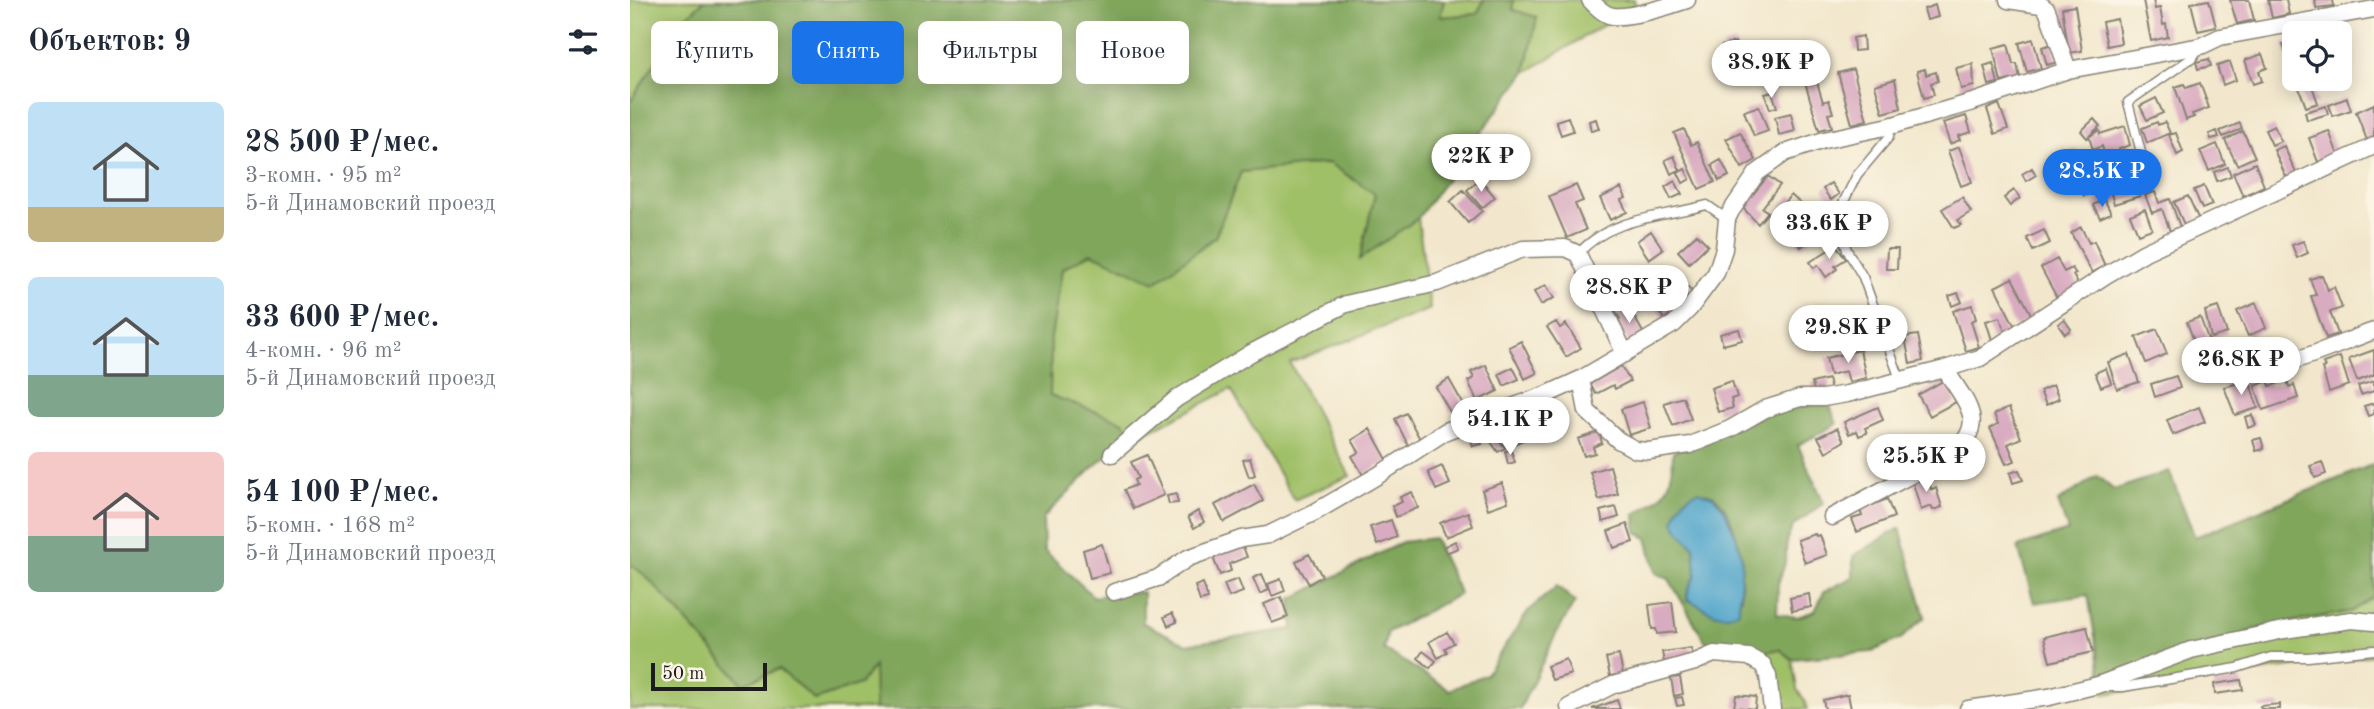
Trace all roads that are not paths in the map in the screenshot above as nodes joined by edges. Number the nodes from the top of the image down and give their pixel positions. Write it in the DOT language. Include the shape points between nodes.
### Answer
graph roads {
  1 [pos="1590,0"];
  2 [pos="1687,0"];
  3 [pos="2008,0"];
  4 [pos="2374,9"];
  5 [pos="2201,46"];
  6 [pos="2068,70"];
  7 [pos="1890,126"];
  8 [pos="2374,146"];
  9 [pos="2146,172"];
  10 [pos="1727,219"];
  11 [pos="1578,254"];
  12 [pos="2374,331"];
  13 [pos="1625,354"];
  14 [pos="2244,365"];
  15 [pos="1945,369"];
  16 [pos="1581,379"];
  17 [pos="1900,379"];
  18 [pos="1112,454"];
  19 [pos="1832,517"];
  20 [pos="1114,592"];
  21 [pos="2374,622"];
  22 [pos="2374,650"];
  23 [pos="2098,684"];
  24 [pos="1569,707"];
  25 [pos="1772,709"];
  26 [pos="1968,709"];
  1 -- 2 [label="street" via="1612,16 1662,9"];
  3 -- 6 [label="street" via="2048,10"];
  4 -- 5 [label="street" via="2220,37"];
  5 -- 6 [label="street"];
  5 -- 9 [label="lane" via="2193,57 2127,102"];
  6 -- 7 [label="street"];
  7 -- 10 [label="street" via="1824,139 1785,153 1757,173"];
  7 -- 17 [label="lane" via="1889,137 1857,175 1843,203 1840,226"];
  8 -- 15 [label="street" via="2145,252 1980,358"];
  10 -- 11 [label="lane" via="1707,205 1633,220 1588,242"];
  10 -- 13 [label="street" via="1716,273 1690,308 1674,324"];
  11 -- 13 [label="street"];
  11 -- 18 [label="street" via="1565,248 1523,249 1437,283 1346,304 1251,353 1176,399"];
  12 -- 14 [label="street" via="2306,356 2259,368"];
  13 -- 16 [label="street"];
  15 -- 17 [label="street"];
  15 -- 19 [label="street" via="1973,419 1973,430 1963,444"];
  16 -- 17 [label="street" via="1587,411 1618,440 1649,451 1690,445 1765,409 1800,398 1847,394"];
  16 -- 20 [label="street" via="1446,431 1346,494 1268,535 1241,539 1188,558 1158,578"];
  21 -- 23 [label="street" via="2351,620 2298,628 2191,650"];
  22 -- 23 [label="lane" via="2271,657 2237,668 2123,687"];
  23 -- 26 [label="street" via="2049,697"];
  24 -- 25 [label="street" via="1613,685 1714,654 1749,657 1763,666"];
}
